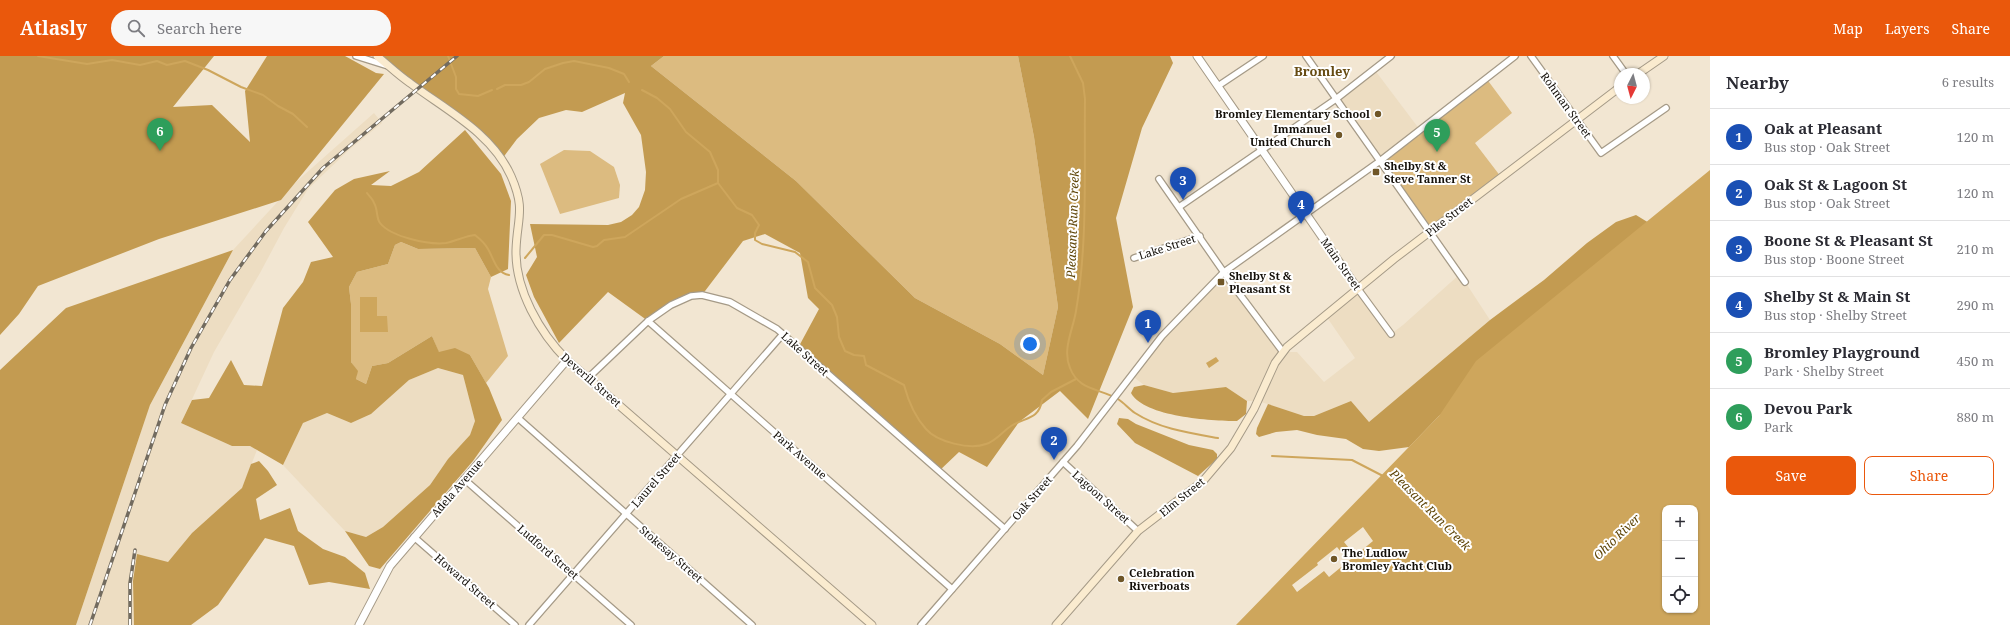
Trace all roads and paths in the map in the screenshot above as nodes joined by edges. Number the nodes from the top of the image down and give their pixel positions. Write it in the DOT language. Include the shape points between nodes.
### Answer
graph roads {
  1 [pos="356,56"];
  2 [pos="377,56"];
  3 [pos="1197,56"];
  4 [pos="1263,56"];
  5 [pos="1306,56"];
  6 [pos="1391,56"];
  7 [pos="1515,56"];
  8 [pos="1531,56"];
  9 [pos="1613,56"];
  10 [pos="1664,56"];
  11 [pos="390,67"];
  12 [pos="1622,68"];
  13 [pos="1647,68"];
  14 [pos="1218,86"];
  15 [pos="1614,91"];
  16 [pos="1336,99"];
  17 [pos="1666,108"];
  18 [pos="1575,119"];
  19 [pos="1262,150"];
  20 [pos="1380,161"];
  21 [pos="1159,179"];
  22 [pos="1179,207"];
  23 [pos="1305,213"];
  24 [pos="1429,232"];
  25 [pos="1200,236"];
  26 [pos="1134,258"];
  27 [pos="1224,272"];
  28 [pos="1465,282"];
  29 [pos="1358,289"];
  30 [pos="648,321"];
  31 [pos="782,334"];
  32 [pos="1391,334"];
  33 [pos="1283,352"];
  34 [pos="567,360"];
  35 [pos="588,378"];
  36 [pos="731,393"];
  37 [pos="518,418"];
  38 [pos="678,455"];
  39 [pos="1063,462"];
  40 [pos="464,479"];
  41 [pos="626,514"];
  42 [pos="1005,529"];
  43 [pos="1138,531"];
  44 [pos="414,537"];
  45 [pos="574,574"];
  46 [pos="952,589"];
  47 [pos="359,625"];
  48 [pos="515,625"];
  49 [pos="529,625"];
  50 [pos="631,625"];
  51 [pos="752,625"];
  52 [pos="872,625"];
  53 [pos="921,625"];
  54 [pos="1056,625"];
  1 -- 11 [label="street"];
  2 -- 11 [label="main road, Deverill Street"];
  3 -- 14 [label="street, Main Street"];
  4 -- 14 [label="street"];
  5 -- 16 [label="street"];
  6 -- 16 [label="street"];
  7 -- 20 [label="street, Oak Street"];
  8 -- 18 [label="street, Rohman Street"];
  9 -- 12 [label="street"];
  10 -- 13 [label="main road"];
  11 -- 34 [label="main road, Deverill Street" via="474,130 502,160 511,175 520,203 516,250 517,265 526,297 536,319 554,347"];
  14 -- 19 [label="street, Main Street"];
  15 -- 18 [label="main road, Pike Street"];
  16 -- 19 [label="street"];
  16 -- 20 [label="street"];
  17 -- 18 [label="street, Rohman Street" via="1601,153"];
  18 -- 24 [label="main road, Pike Street"];
  19 -- 22 [label="street"];
  19 -- 23 [label="street, Main Street"];
  20 -- 23 [label="street, Oak Street"];
  20 -- 24 [label="street"];
  21 -- 22 [label="street"];
  22 -- 25 [label="street"];
  23 -- 27 [label="street, Oak Street"];
  23 -- 29 [label="street, Main Street"];
  24 -- 28 [label="street"];
  24 -- 29 [label="main road, Pike Street"];
  25 -- 26 [label="street, Lake Street"];
  25 -- 27 [label="street"];
  27 -- 33 [label="street"];
  27 -- 39 [label="street, Oak Street" via="1168,329"];
  29 -- 32 [label="street, Main Street"];
  29 -- 33 [label="main road, Pike Street"];
  30 -- 31 [label="street, Lake Street" via="671,305 691,296 702,295 730,302 767,322"];
  30 -- 35 [label="street, Lake Street"];
  30 -- 36 [label="street, Park Avenue"];
  31 -- 36 [label="street, Laurel Street"];
  31 -- 42 [label="street, Lake Street"];
  33 -- 43 [label="main road, Elm Street" via="1231,448 1203,481"];
  34 -- 35 [label="main road, Deverill Street"];
  34 -- 37 [label="street, Adela Avenue"];
  35 -- 38 [label="main road, Deverill Street"];
  36 -- 38 [label="street, Laurel Street"];
  36 -- 46 [label="street, Park Avenue"];
  37 -- 40 [label="street, Adela Avenue"];
  37 -- 41 [label="street, Stokesay Street"];
  38 -- 41 [label="street, Laurel Street"];
  38 -- 52 [label="main road, Deverill Street"];
  39 -- 42 [label="street, Oak Street"];
  39 -- 43 [label="street, Lagoon Street"];
  40 -- 44 [label="street, Adela Avenue"];
  40 -- 45 [label="street, Ludford Street"];
  41 -- 45 [label="street, Laurel Street"];
  41 -- 51 [label="street, Stokesay Street"];
  42 -- 46 [label="street, Oak Street"];
  43 -- 54 [label="main road, Elm Street"];
  44 -- 47 [label="street, Adela Avenue" via="390,566"];
  44 -- 48 [label="street, Howard Street"];
  45 -- 49 [label="street, Laurel Street"];
  45 -- 50 [label="street, Ludford Street"];
  46 -- 53 [label="street, Oak Street"];
}
